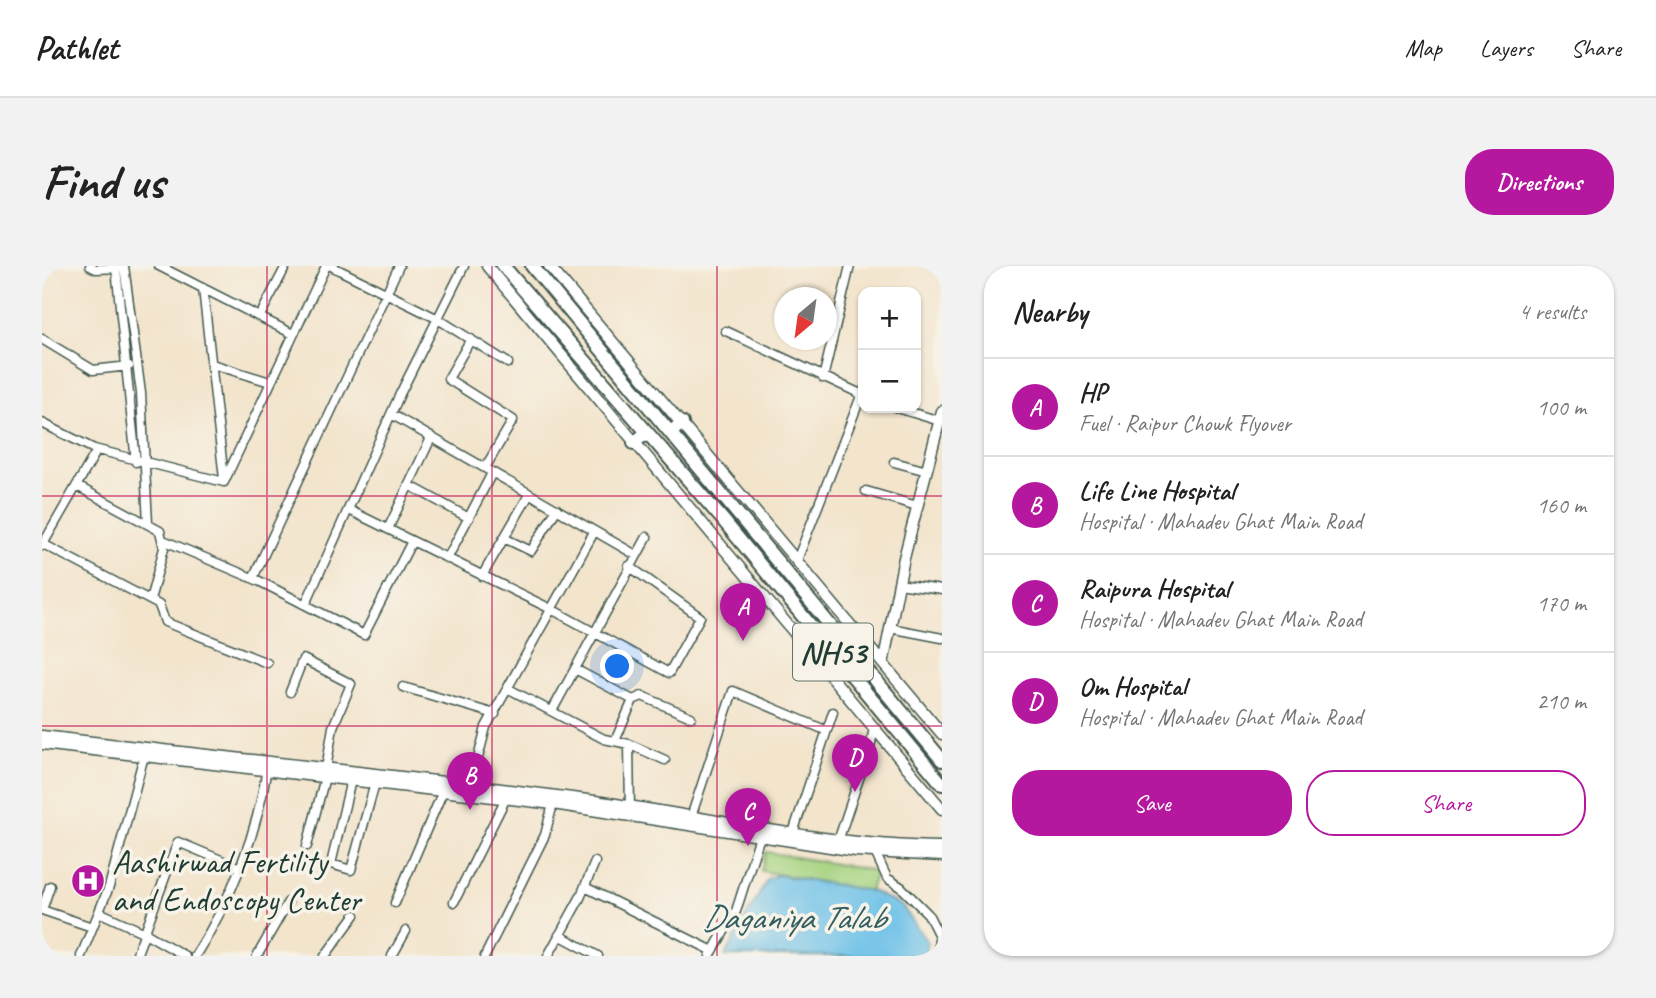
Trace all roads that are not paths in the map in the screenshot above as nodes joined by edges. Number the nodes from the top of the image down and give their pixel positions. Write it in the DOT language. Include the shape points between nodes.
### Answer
graph roads {
  1 [pos="90,266"];
  2 [pos="159,266"];
  3 [pos="285,266"];
  4 [pos="329,266"];
  5 [pos="399,266"];
  6 [pos="464,266"];
  7 [pos="487,266"];
  8 [pos="503,266"];
  9 [pos="532,266"];
  10 [pos="549,266"];
  11 [pos="850,266"];
  12 [pos="121,267"];
  13 [pos="204,288"];
  14 [pos="386,291"];
  15 [pos="260,316"];
  16 [pos="438,319"];
  17 [pos="726,331"];
  18 [pos="293,334"];
  19 [pos="42,339"];
  20 [pos="471,340"];
  21 [pos="508,363"];
  22 [pos="212,365"];
  23 [pos="128,366"];
  24 [pos="823,378"];
  25 [pos="270,382"];
  26 [pos="858,391"];
  27 [pos="858,406"];
  28 [pos="921,412"];
  29 [pos="391,414"];
  30 [pos="941,416"];
  31 [pos="682,423"];
  32 [pos="43,426"];
  33 [pos="648,432"];
  34 [pos="671,432"];
  35 [pos="431,438"];
  36 [pos="634,443"];
  37 [pos="97,450"];
  38 [pos="136,462"];
  39 [pos="894,462"];
  40 [pos="146,464"];
  41 [pos="489,470"];
  42 [pos="927,471"];
  43 [pos="224,482"];
  44 [pos="409,485"];
  45 [pos="77,486"];
  46 [pos="866,491"];
  47 [pos="529,495"];
  48 [pos="917,506"];
  49 [pos="557,509"];
  50 [pos="349,510"];
  51 [pos="469,518"];
  52 [pos="148,523"];
  53 [pos="388,529"];
  54 [pos="594,533"];
  55 [pos="647,537"];
  56 [pos="504,538"];
  57 [pos="163,540"];
  58 [pos="412,541"];
  59 [pos="43,545"];
  60 [pos="636,555"];
  61 [pos="447,559"];
  62 [pos="797,560"];
  63 [pos="629,566"];
  64 [pos="482,576"];
  65 [pos="253,578"];
  66 [pos="898,584"];
  67 [pos="942,590"];
  68 [pos="150,600"];
  69 [pos="306,603"];
  70 [pos="552,610"];
  71 [pos="890,628"];
  72 [pos="594,632"];
  73 [pos="942,638"];
  74 [pos="267,663"];
  75 [pos="883,664"];
  76 [pos="575,669"];
  77 [pos="403,687"];
  78 [pos="509,689"];
  79 [pos="290,692"];
  80 [pos="633,699"];
  81 [pos="552,711"];
  82 [pos="833,712"];
  83 [pos="495,714"];
  84 [pos="691,717"];
  85 [pos="873,727"];
  86 [pos="825,730"];
  87 [pos="942,734"];
  88 [pos="42,736"];
  89 [pos="615,741"];
  90 [pos="42,744"];
  91 [pos="629,744"];
  92 [pos="145,752"];
  93 [pos="665,760"];
  94 [pos="942,760"];
  95 [pos="267,766"];
  96 [pos="326,773"];
  97 [pos="351,780"];
  98 [pos="375,783"];
  99 [pos="942,784"];
  100 [pos="469,790"];
  101 [pos="443,791"];
  102 [pos="506,798"];
  103 [pos="554,800"];
  104 [pos="942,808"];
  105 [pos="631,811"];
  106 [pos="692,814"];
  107 [pos="761,832"];
  108 [pos="793,833"];
  109 [pos="838,841"];
  110 [pos="307,846"];
  111 [pos="942,847"];
  112 [pos="875,852"];
  113 [pos="942,856"];
  114 [pos="595,862"];
  115 [pos="240,868"];
  116 [pos="50,886"];
  117 [pos="585,887"];
  118 [pos="288,902"];
  119 [pos="454,902"];
  120 [pos="395,903"];
  121 [pos="42,910"];
  122 [pos="99,912"];
  123 [pos="355,915"];
  124 [pos="92,927"];
  125 [pos="406,931"];
  126 [pos="145,933"];
  127 [pos="559,935"];
  128 [pos="711,953"];
  129 [pos="81,956"];
  130 [pos="136,956"];
  131 [pos="185,956"];
  132 [pos="195,956"];
  133 [pos="257,956"];
  134 [pos="325,956"];
  135 [pos="392,956"];
  136 [pos="485,956"];
  137 [pos="548,956"];
  138 [pos="598,956"];
  139 [pos="938,956"];
  1 -- 12 [label="street"];
  2 -- 13 [label="street"];
  3 -- 15 [label="street"];
  4 -- 14 [label="street"];
  4 -- 18 [label="street"];
  5 -- 14 [label="street"];
  6 -- 16 [label="street"];
  7 -- 36 [label="street"];
  8 -- 33 [label="highway, NH53"];
  9 -- 34 [label="highway, NH53"];
  10 -- 31 [label="street"];
  11 -- 24 [label="street"];
  12 -- 23 [label="street"];
  12 -- 40 [label="street" via="137,344"];
  13 -- 15 [label="street"];
  13 -- 22 [label="street"];
  14 -- 16 [label="street"];
  14 -- 65 [label="street"];
  15 -- 18 [label="street"];
  16 -- 20 [label="street"];
  16 -- 29 [label="street"];
  17 -- 24 [label="street"];
  18 -- 25 [label="street"];
  19 -- 23 [label="street" via="93,370"];
  20 -- 21 [label="street"];
  20 -- 41 [label="street" via="448,379 513,420"];
  22 -- 25 [label="street"];
  22 -- 43 [label="street"];
  23 -- 38 [label="street"];
  24 -- 26 [label="street"];
  25 -- 43 [label="street"];
  27 -- 62 [label="street"];
  28 -- 30 [label="street"];
  29 -- 35 [label="street"];
  29 -- 50 [label="street"];
  30 -- 42 [label="street"];
  31 -- 34 [label="highway"];
  31 -- 62 [label="street"];
  32 -- 37 [label="street"];
  33 -- 36 [label="highway"];
  33 -- 99 [label="highway, NH53"];
  34 -- 94 [label="highway, NH53"];
  35 -- 41 [label="street"];
  35 -- 44 [label="street"];
  36 -- 85 [label="street"];
  37 -- 38 [label="street"];
  37 -- 45 [label="street"];
  38 -- 40 [label="street"];
  39 -- 42 [label="street"];
  40 -- 43 [label="street"];
  40 -- 52 [label="street"];
  41 -- 47 [label="street"];
  41 -- 51 [label="street"];
  42 -- 48 [label="street"];
  44 -- 51 [label="street"];
  44 -- 53 [label="street"];
  45 -- 52 [label="street"];
  45 -- 59 [label="street"];
  46 -- 48 [label="street"];
  47 -- 49 [label="street"];
  47 -- 56 [label="street"];
  48 -- 66 [label="street"];
  49 -- 54 [label="street"];
  49 -- 56 [label="street" via="531,551"];
  50 -- 53 [label="street"];
  50 -- 69 [label="street"];
  51 -- 61 [label="street"];
  52 -- 57 [label="street" via="160,531"];
  53 -- 58 [label="street"];
  54 -- 60 [label="street"];
  54 -- 70 [label="street"];
  55 -- 60 [label="street"];
  56 -- 64 [label="street"];
  57 -- 65 [label="street"];
  57 -- 68 [label="street"];
  58 -- 61 [label="street"];
  58 -- 69 [label="street" via="364,635"];
  59 -- 68 [label="street"];
  60 -- 63 [label="street"];
  61 -- 64 [label="street"];
  62 -- 75 [label="street"];
  63 -- 72 [label="street"];
  63 -- 72 [label="street" via="700,617 669,673"];
  64 -- 70 [label="street"];
  65 -- 69 [label="street"];
  66 -- 67 [label="street"];
  66 -- 71 [label="street"];
  68 -- 74 [label="street" via="159,605 164,622"];
  70 -- 72 [label="street"];
  70 -- 78 [label="street"];
  71 -- 73 [label="street"];
  71 -- 75 [label="street"];
  72 -- 76 [label="street"];
  75 -- 87 [label="street"];
  76 -- 80 [label="street"];
  76 -- 81 [label="street"];
  77 -- 83 [label="street"];
  78 -- 81 [label="street"];
  78 -- 83 [label="street"];
  79 -- 96 [label="street" via="303,659 351,684 333,727"];
  80 -- 84 [label="street" via="642,696"];
  80 -- 89 [label="street"];
  81 -- 89 [label="street"];
  82 -- 86 [label="street"];
  83 -- 100 [label="street" via="476,755"];
  85 -- 104 [label="street"];
  85 -- 109 [label="street"];
  86 -- 106 [label="street" via="733,691"];
  86 -- 108 [label="street"];
  88 -- 92 [label="street"];
  89 -- 91 [label="street"];
  90 -- 92 [label="street"];
  91 -- 93 [label="street"];
  91 -- 105 [label="street"];
  92 -- 95 [label="street"];
  92 -- 122 [label="street"];
  95 -- 96 [label="street"];
  95 -- 115 [label="street"];
  96 -- 97 [label="street"];
  96 -- 100 [label="street"];
  96 -- 110 [label="street"];
  97 -- 98 [label="street"];
  97 -- 98 [label="street" via="331,864 351,870"];
  98 -- 101 [label="street"];
  100 -- 101 [label="street"];
  100 -- 102 [label="street"];
  100 -- 103 [label="street"];
  101 -- 120 [label="street"];
  102 -- 103 [label="street"];
  102 -- 119 [label="street"];
  103 -- 105 [label="street"];
  103 -- 136 [label="street" via="526,877"];
  105 -- 106 [label="street"];
  105 -- 107 [label="street"];
  106 -- 107 [label="street"];
  107 -- 108 [label="street"];
  107 -- 112 [label="street"];
  107 -- 128 [label="street" via="736,911"];
  108 -- 109 [label="street"];
  109 -- 111 [label="street"];
  112 -- 113 [label="street"];
  112 -- 139 [label="street" via="887,878 928,914 939,936"];
  114 -- 117 [label="street"];
  115 -- 126 [label="street" via="178,842"];
  115 -- 132 [label="street"];
  116 -- 121 [label="street"];
  117 -- 127 [label="street"];
  117 -- 128 [label="street"];
  118 -- 133 [label="street"];
  121 -- 124 [label="street"];
  122 -- 124 [label="street"];
  122 -- 126 [label="street"];
  123 -- 134 [label="street"];
  124 -- 129 [label="street"];
  125 -- 135 [label="street"];
  126 -- 130 [label="street"];
  126 -- 131 [label="street"];
  127 -- 137 [label="street"];
  127 -- 138 [label="street"];
}
